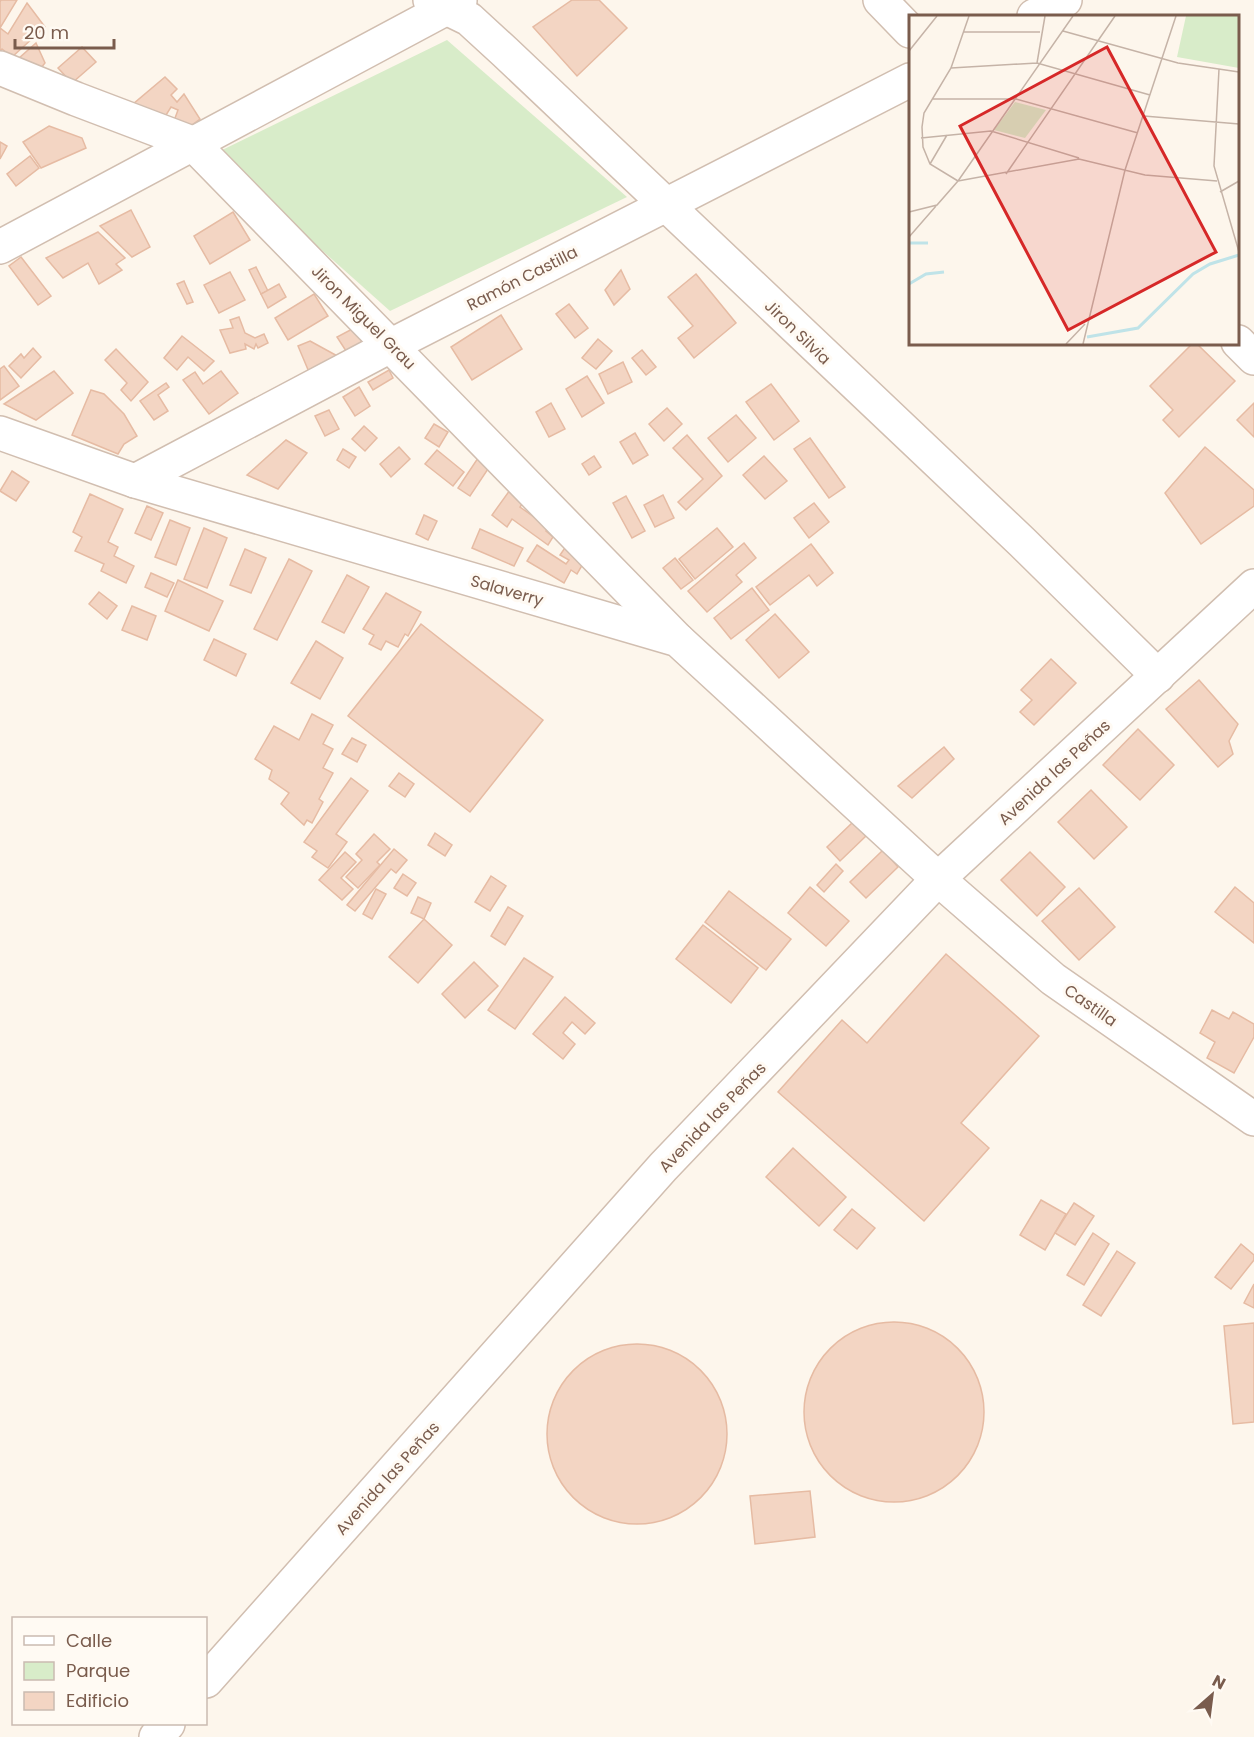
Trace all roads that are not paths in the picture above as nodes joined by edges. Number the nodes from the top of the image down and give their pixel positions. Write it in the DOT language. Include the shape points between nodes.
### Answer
graph roads {
  1 [pos="880,0"];
  2 [pos="1065,0"];
  3 [pos="446,3"];
  4 [pos="1036,15"];
  5 [pos="909,30"];
  6 [pos="0,68"];
  7 [pos="909,81"];
  8 [pos="192,143"];
  9 [pos="668,204"];
  10 [pos="0,247"];
  11 [pos="1239,343"];
  12 [pos="392,345"];
  13 [pos="1254,358"];
  14 [pos="0,433"];
  15 [pos="135,481"];
  16 [pos="1254,586"];
  17 [pos="678,640"];
  18 [pos="1158,676"];
  19 [pos="938,879"];
  20 [pos="1254,1119"];
  21 [pos="207,1681"];
  22 [pos="167,1725"];
  23 [pos="156,1737"];
  1 -- 5 [label="street"];
  2 -- 4 [label="street"];
  3 -- 8 [label="street"];
  3 -- 9 [label="street, Jiron Silvia" via="469,19"];
  6 -- 8 [label="street, Jiron Miguel Grau"];
  7 -- 9 [label="street, Ramón Castilla"];
  8 -- 10 [label="street"];
  8 -- 12 [label="street, Jiron Miguel Grau"];
  9 -- 12 [label="street, Ramón Castilla"];
  9 -- 18 [label="street, Jiron Silvia"];
  11 -- 13 [label="street"];
  12 -- 15 [label="street, Ramón Castilla"];
  12 -- 17 [label="street, Jiron Miguel Grau"];
  14 -- 15 [label="street, Salaverry"];
  15 -- 17 [label="street, Salaverry"];
  16 -- 18 [label="street, Avenida las Peñas"];
  17 -- 19 [label="street, Salaverry"];
  18 -- 19 [label="street, Avenida las Peñas"];
  19 -- 20 [label="street, Castilla" via="1053,979"];
  19 -- 21 [label="street, Avenida las Peñas" via="663,1167"];
  22 -- 23 [label="street"];
}
